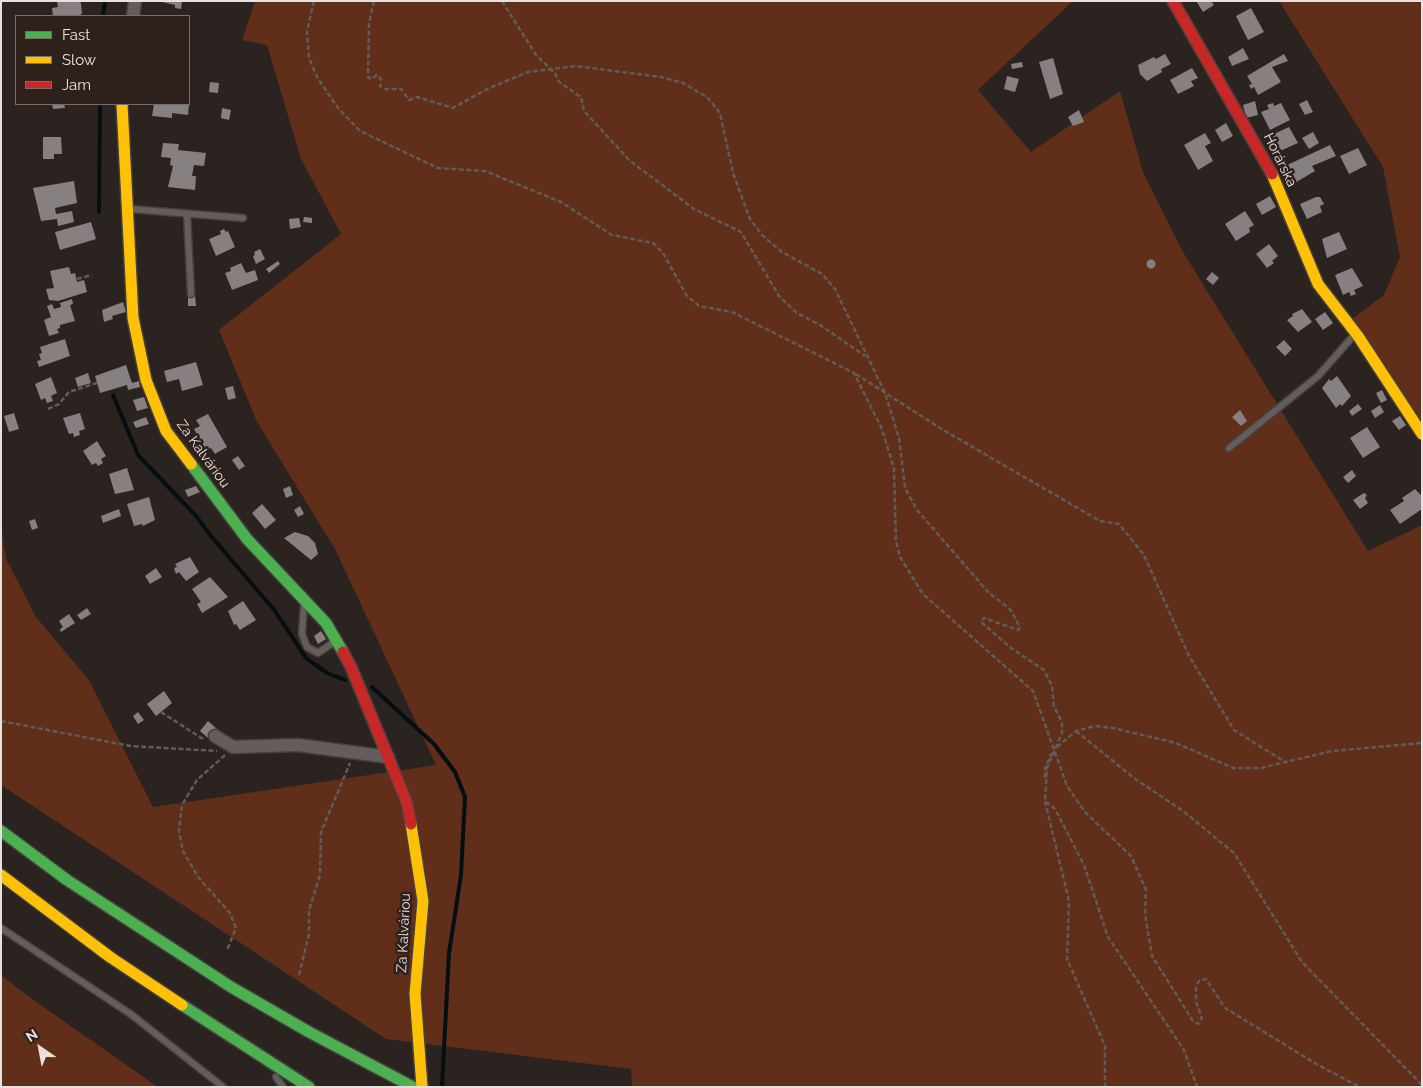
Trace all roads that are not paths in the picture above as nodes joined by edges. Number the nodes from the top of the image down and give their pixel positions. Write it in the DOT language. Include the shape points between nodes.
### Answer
graph roads {
  1 [pos="135,1"];
  2 [pos="1173,1"];
  3 [pos="133,15"];
  4 [pos="122,105"];
  5 [pos="126,209"];
  6 [pos="188,214"];
  7 [pos="243,218"];
  8 [pos="191,294"];
  9 [pos="1356,333"];
  10 [pos="1422,434"];
  11 [pos="1229,448"];
  12 [pos="304,599"];
  13 [pos="337,640"];
  14 [pos="214,736"];
  15 [pos="388,757"];
  16 [pos="1,832"];
  17 [pos="1,875"];
  18 [pos="1,928"];
  19 [pos="264,1060"];
  20 [pos="223,1087"];
  21 [pos="283,1087"];
  22 [pos="309,1087"];
  23 [pos="413,1087"];
  24 [pos="422,1087"];
  1 -- 3 [label="street"];
  2 -- 9 [label="main road, Horárska" via="1269,166 1318,284"];
  4 -- 5 [label="main road, Za Kalváriou"];
  5 -- 6 [label="lane"];
  5 -- 12 [label="main road, Za Kalváriou" via="133,318 146,380 166,431 246,539"];
  6 -- 7 [label="lane"];
  6 -- 8 [label="lane"];
  9 -- 10 [label="main road, Horárska"];
  9 -- 11 [label="lane" via="1318,376"];
  12 -- 13 [label="main road, Za Kalváriou"];
  12 -- 13 [label="lane" via="302,634 307,646 318,652"];
  13 -- 15 [label="main road, Za Kalváriou"];
  14 -- 15 [label="street" via="234,747 298,745"];
  15 -- 24 [label="main road, Za Kalváriou" via="407,803 423,901 415,994"];
  16 -- 23 [label="main road" via="223,982"];
  17 -- 19 [label="main road" via="110,957"];
  18 -- 20 [label="lane" via="132,1015"];
  19 -- 21 [label="lane"];
  19 -- 22 [label="main road"];
}
